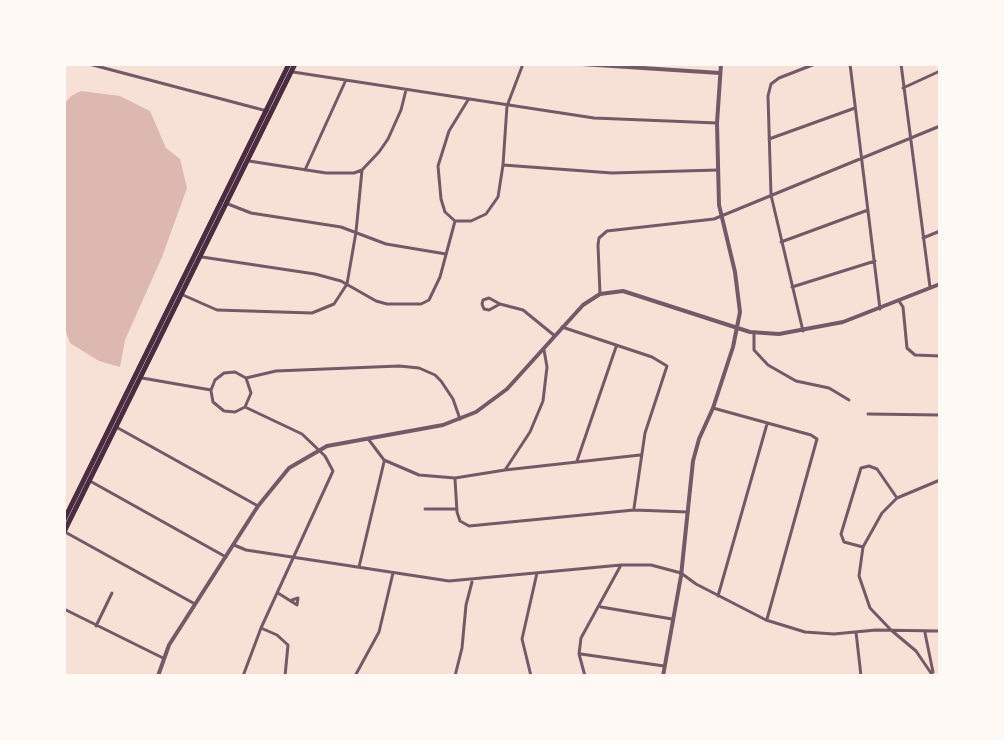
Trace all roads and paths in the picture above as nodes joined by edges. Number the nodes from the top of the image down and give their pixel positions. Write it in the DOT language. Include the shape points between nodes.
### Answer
graph roads {
  1 [pos="89,64"];
  2 [pos="295,64"];
  3 [pos="523,64"];
  4 [pos="581,64"];
  5 [pos="815,64"];
  6 [pos="850,64"];
  7 [pos="901,64"];
  8 [pos="721,65"];
  9 [pos="289,69"];
  10 [pos="940,71"];
  11 [pos="720,73"];
  12 [pos="345,81"];
  13 [pos="903,88"];
  14 [pos="406,90"];
  15 [pos="468,100"];
  16 [pos="507,106"];
  17 [pos="855,108"];
  18 [pos="270,112"];
  19 [pos="717,123"];
  20 [pos="940,126"];
  21 [pos="910,138"];
  22 [pos="769,139"];
  23 [pos="862,158"];
  24 [pos="246,160"];
  25 [pos="503,165"];
  26 [pos="305,170"];
  27 [pos="362,170"];
  28 [pos="718,170"];
  29 [pos="771,195"];
  30 [pos="225,203"];
  31 [pos="868,210"];
  32 [pos="721,216"];
  33 [pos="455,221"];
  34 [pos="940,231"];
  35 [pos="356,232"];
  36 [pos="923,238"];
  37 [pos="781,242"];
  38 [pos="446,254"];
  39 [pos="199,256"];
  40 [pos="875,261"];
  41 [pos="347,284"];
  42 [pos="940,284"];
  43 [pos="792,287"];
  44 [pos="930,287"];
  45 [pos="180,294"];
  46 [pos="600,294"];
  47 [pos="899,301"];
  48 [pos="500,304"];
  49 [pos="880,309"];
  50 [pos="562,327"];
  51 [pos="738,328"];
  52 [pos="803,331"];
  53 [pos="754,332"];
  54 [pos="555,336"];
  55 [pos="616,347"];
  56 [pos="544,350"];
  57 [pos="940,356"];
  58 [pos="142,378"];
  59 [pos="246,378"];
  60 [pos="211,390"];
  61 [pos="849,400"];
  62 [pos="245,407"];
  63 [pos="713,408"];
  64 [pos="868,414"];
  65 [pos="940,415"];
  66 [pos="460,419"];
  67 [pos="767,424"];
  68 [pos="118,428"];
  69 [pos="368,437"];
  70 [pos="319,450"];
  71 [pos="640,455"];
  72 [pos="384,460"];
  73 [pos="577,461"];
  74 [pos="505,470"];
  75 [pos="455,478"];
  76 [pos="88,480"];
  77 [pos="940,480"];
  78 [pos="897,498"];
  79 [pos="258,506"];
  80 [pos="425,509"];
  81 [pos="457,509"];
  82 [pos="634,510"];
  83 [pos="688,512"];
  84 [pos="64,520"];
  85 [pos="64,532"];
  86 [pos="234,545"];
  87 [pos="863,547"];
  88 [pos="226,557"];
  89 [pos="294,557"];
  90 [pos="621,565"];
  91 [pos="359,567"];
  92 [pos="393,573"];
  93 [pos="537,573"];
  94 [pos="681,573"];
  95 [pos="473,580"];
  96 [pos="112,593"];
  97 [pos="278,593"];
  98 [pos="718,596"];
  99 [pos="292,600"];
  100 [pos="195,604"];
  101 [pos="600,606"];
  102 [pos="64,609"];
  103 [pos="672,619"];
  104 [pos="766,620"];
  105 [pos="96,626"];
  106 [pos="261,628"];
  107 [pos="891,630"];
  108 [pos="925,631"];
  109 [pos="940,631"];
  110 [pos="856,632"];
  111 [pos="579,654"];
  112 [pos="163,658"];
  113 [pos="664,666"];
  114 [pos="158,676"];
  115 [pos="243,676"];
  116 [pos="285,676"];
  117 [pos="355,676"];
  118 [pos="455,676"];
  119 [pos="531,676"];
  120 [pos="585,676"];
  121 [pos="663,676"];
  122 [pos="861,676"];
  123 [pos="933,676"];
  1 -- 18 [label="street"];
  2 -- 9 [label="main road"];
  3 -- 16 [label="street"];
  4 -- 11 [label="street"];
  5 -- 22 [label="street" via="771,84"];
  6 -- 17 [label="street"];
  7 -- 13 [label="street"];
  8 -- 11 [label="street"];
  9 -- 12 [label="street"];
  9 -- 18 [label="main road"];
  10 -- 13 [label="street"];
  11 -- 19 [label="street"];
  12 -- 14 [label="street"];
  12 -- 26 [label="street"];
  13 -- 21 [label="street"];
  14 -- 15 [label="street"];
  14 -- 27 [label="street" via="388,139"];
  15 -- 16 [label="street"];
  15 -- 33 [label="street" via="449,131 438,166 445,212"];
  16 -- 19 [label="street" via="594,118"];
  16 -- 25 [label="street"];
  17 -- 22 [label="street"];
  17 -- 23 [label="street"];
  18 -- 24 [label="main road"];
  19 -- 28 [label="street"];
  20 -- 21 [label="street"];
  21 -- 23 [label="street"];
  21 -- 36 [label="street"];
  22 -- 29 [label="street"];
  23 -- 29 [label="street"];
  23 -- 31 [label="street"];
  24 -- 26 [label="street"];
  24 -- 30 [label="main road"];
  25 -- 28 [label="street" via="592,173"];
  25 -- 33 [label="street" via="495,204 471,221"];
  26 -- 27 [label="street"];
  27 -- 35 [label="street"];
  28 -- 32 [label="street"];
  29 -- 32 [label="street"];
  29 -- 37 [label="street"];
  30 -- 35 [label="street" via="251,213"];
  30 -- 39 [label="main road"];
  31 -- 37 [label="street"];
  31 -- 40 [label="street"];
  32 -- 46 [label="street" via="603,233 598,245"];
  32 -- 51 [label="street" via="738,287"];
  33 -- 38 [label="street"];
  34 -- 36 [label="street"];
  35 -- 38 [label="street" via="386,244"];
  35 -- 41 [label="street"];
  36 -- 44 [label="street"];
  37 -- 43 [label="street"];
  38 -- 41 [label="street" via="434,293 421,304 387,304"];
  39 -- 41 [label="street"];
  39 -- 45 [label="main road"];
  40 -- 43 [label="street"];
  40 -- 49 [label="street"];
  41 -- 45 [label="street" via="334,304 312,313 217,310"];
  42 -- 44 [label="street"];
  43 -- 52 [label="street"];
  44 -- 47 [label="street"];
  45 -- 58 [label="main road"];
  45 -- 76 [label="main road"];
  46 -- 50 [label="street"];
  46 -- 51 [label="street" via="623,291"];
  47 -- 49 [label="street"];
  47 -- 57 [label="street" via="907,348 920,356"];
  48 -- 54 [label="street" via="523,310"];
  49 -- 52 [label="street"];
  50 -- 54 [label="street"];
  50 -- 55 [label="street"];
  51 -- 53 [label="street"];
  51 -- 63 [label="street"];
  52 -- 53 [label="street"];
  53 -- 61 [label="street" via="754,350 768,365"];
  54 -- 56 [label="street"];
  55 -- 71 [label="street" via="667,365"];
  55 -- 73 [label="street"];
  56 -- 66 [label="street" via="497,397"];
  56 -- 74 [label="street" via="543,401"];
  58 -- 60 [label="street"];
  58 -- 68 [label="main road"];
  59 -- 60 [label="street" via="224,373"];
  59 -- 62 [label="street" via="251,393"];
  59 -- 66 [label="street" via="276,371 419,368 441,381"];
  60 -- 62 [label="street" via="213,402 224,411"];
  62 -- 70 [label="street" via="302,434"];
  63 -- 67 [label="street"];
  63 -- 83 [label="street" via="696,450"];
  64 -- 65 [label="street"];
  66 -- 69 [label="street"];
  67 -- 98 [label="street"];
  67 -- 104 [label="street" via="817,439"];
  68 -- 76 [label="main road"];
  68 -- 79 [label="street"];
  69 -- 70 [label="street"];
  69 -- 72 [label="street"];
  70 -- 79 [label="street" via="279,478"];
  70 -- 89 [label="street" via="331,465 332,477"];
  71 -- 73 [label="street"];
  71 -- 82 [label="street"];
  72 -- 75 [label="street" via="419,475"];
  72 -- 91 [label="street"];
  73 -- 74 [label="street"];
  74 -- 75 [label="street"];
  75 -- 81 [label="street"];
  76 -- 84 [label="main road"];
  76 -- 85 [label="main road"];
  76 -- 88 [label="street"];
  77 -- 78 [label="street"];
  78 -- 87 [label="street"];
  78 -- 87 [label="street" via="877,469 861,468 841,534 844,542"];
  79 -- 86 [label="street"];
  80 -- 81 [label="street"];
  81 -- 82 [label="street" via="460,521 469,526"];
  82 -- 83 [label="street"];
  83 -- 94 [label="street"];
  85 -- 100 [label="street"];
  86 -- 88 [label="street"];
  86 -- 89 [label="street"];
  87 -- 107 [label="street" via="861,587 870,608"];
  88 -- 100 [label="street"];
  89 -- 91 [label="street"];
  89 -- 97 [label="street"];
  90 -- 93 [label="street"];
  90 -- 94 [label="street"];
  90 -- 101 [label="street"];
  91 -- 92 [label="street"];
  92 -- 95 [label="street"];
  92 -- 117 [label="street" via="379,632"];
  93 -- 95 [label="street"];
  93 -- 119 [label="street" via="522,639"];
  94 -- 98 [label="street"];
  94 -- 103 [label="street"];
  95 -- 118 [label="street"];
  96 -- 105 [label="street"];
  97 -- 99 [label="street"];
  97 -- 106 [label="street"];
  98 -- 104 [label="street"];
  100 -- 112 [label="street"];
  101 -- 103 [label="street"];
  101 -- 111 [label="street" via="581,638"];
  102 -- 105 [label="street"];
  103 -- 113 [label="street"];
  104 -- 110 [label="street" via="805,632"];
  105 -- 112 [label="street"];
  106 -- 115 [label="street"];
  106 -- 116 [label="street" via="288,645"];
  107 -- 108 [label="street"];
  107 -- 110 [label="street"];
  107 -- 123 [label="street" via="916,651"];
  108 -- 109 [label="street"];
  108 -- 123 [label="street"];
  110 -- 122 [label="street"];
  111 -- 113 [label="street"];
  111 -- 120 [label="street"];
  112 -- 114 [label="street"];
  113 -- 121 [label="street"];
}
